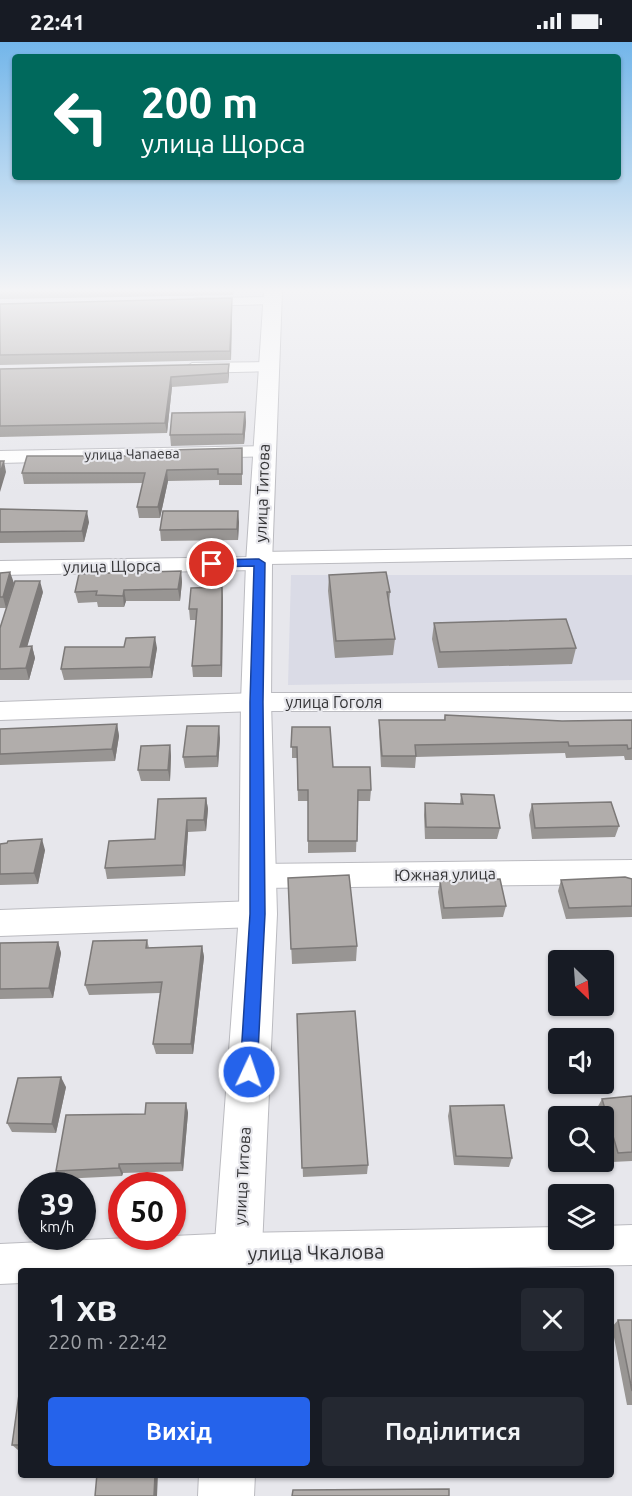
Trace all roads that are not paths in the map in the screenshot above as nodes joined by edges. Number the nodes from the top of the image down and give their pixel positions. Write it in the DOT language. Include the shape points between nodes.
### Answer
graph roads {
  1 [pos="268,359"];
  2 [pos="268,367"];
  3 [pos="175,369"];
  4 [pos="264,452"];
  5 [pos="0,457"];
  6 [pos="632,552"];
  7 [pos="259,560"];
  8 [pos="0,568"];
  9 [pos="256,702"];
  10 [pos="632,702"];
  11 [pos="0,711"];
  12 [pos="632,872"];
  13 [pos="257,876"];
  14 [pos="258,914"];
  15 [pos="0,923"];
  16 [pos="632,1245"];
  17 [pos="237,1262"];
  18 [pos="0,1264"];
  19 [pos="227,1478"];
  20 [pos="226,1496"];
  1 -- 2 [label="main road, улица Титова"];
  2 -- 3 [label="street"];
  2 -- 4 [label="main road, улица Титова"];
  4 -- 5 [label="street, улица Чапаева"];
  4 -- 7 [label="main road, улица Титова"];
  6 -- 7 [label="street, улица Щорса"];
  7 -- 8 [label="street, улица Щорса"];
  7 -- 9 [label="main road, улица Титова"];
  9 -- 10 [label="street, улица Гоголя"];
  9 -- 11 [label="street, улица Гоголя"];
  9 -- 13 [label="main road, улица Титова"];
  12 -- 13 [label="street, Южная улица"];
  13 -- 14 [label="main road, улица Титова"];
  14 -- 15 [label="street"];
  14 -- 17 [label="main road, улица Титова"];
  16 -- 17 [label="street, улица Чкалова"];
  17 -- 18 [label="street, улица Чкалова"];
  19 -- 20 [label="main road"];
}
